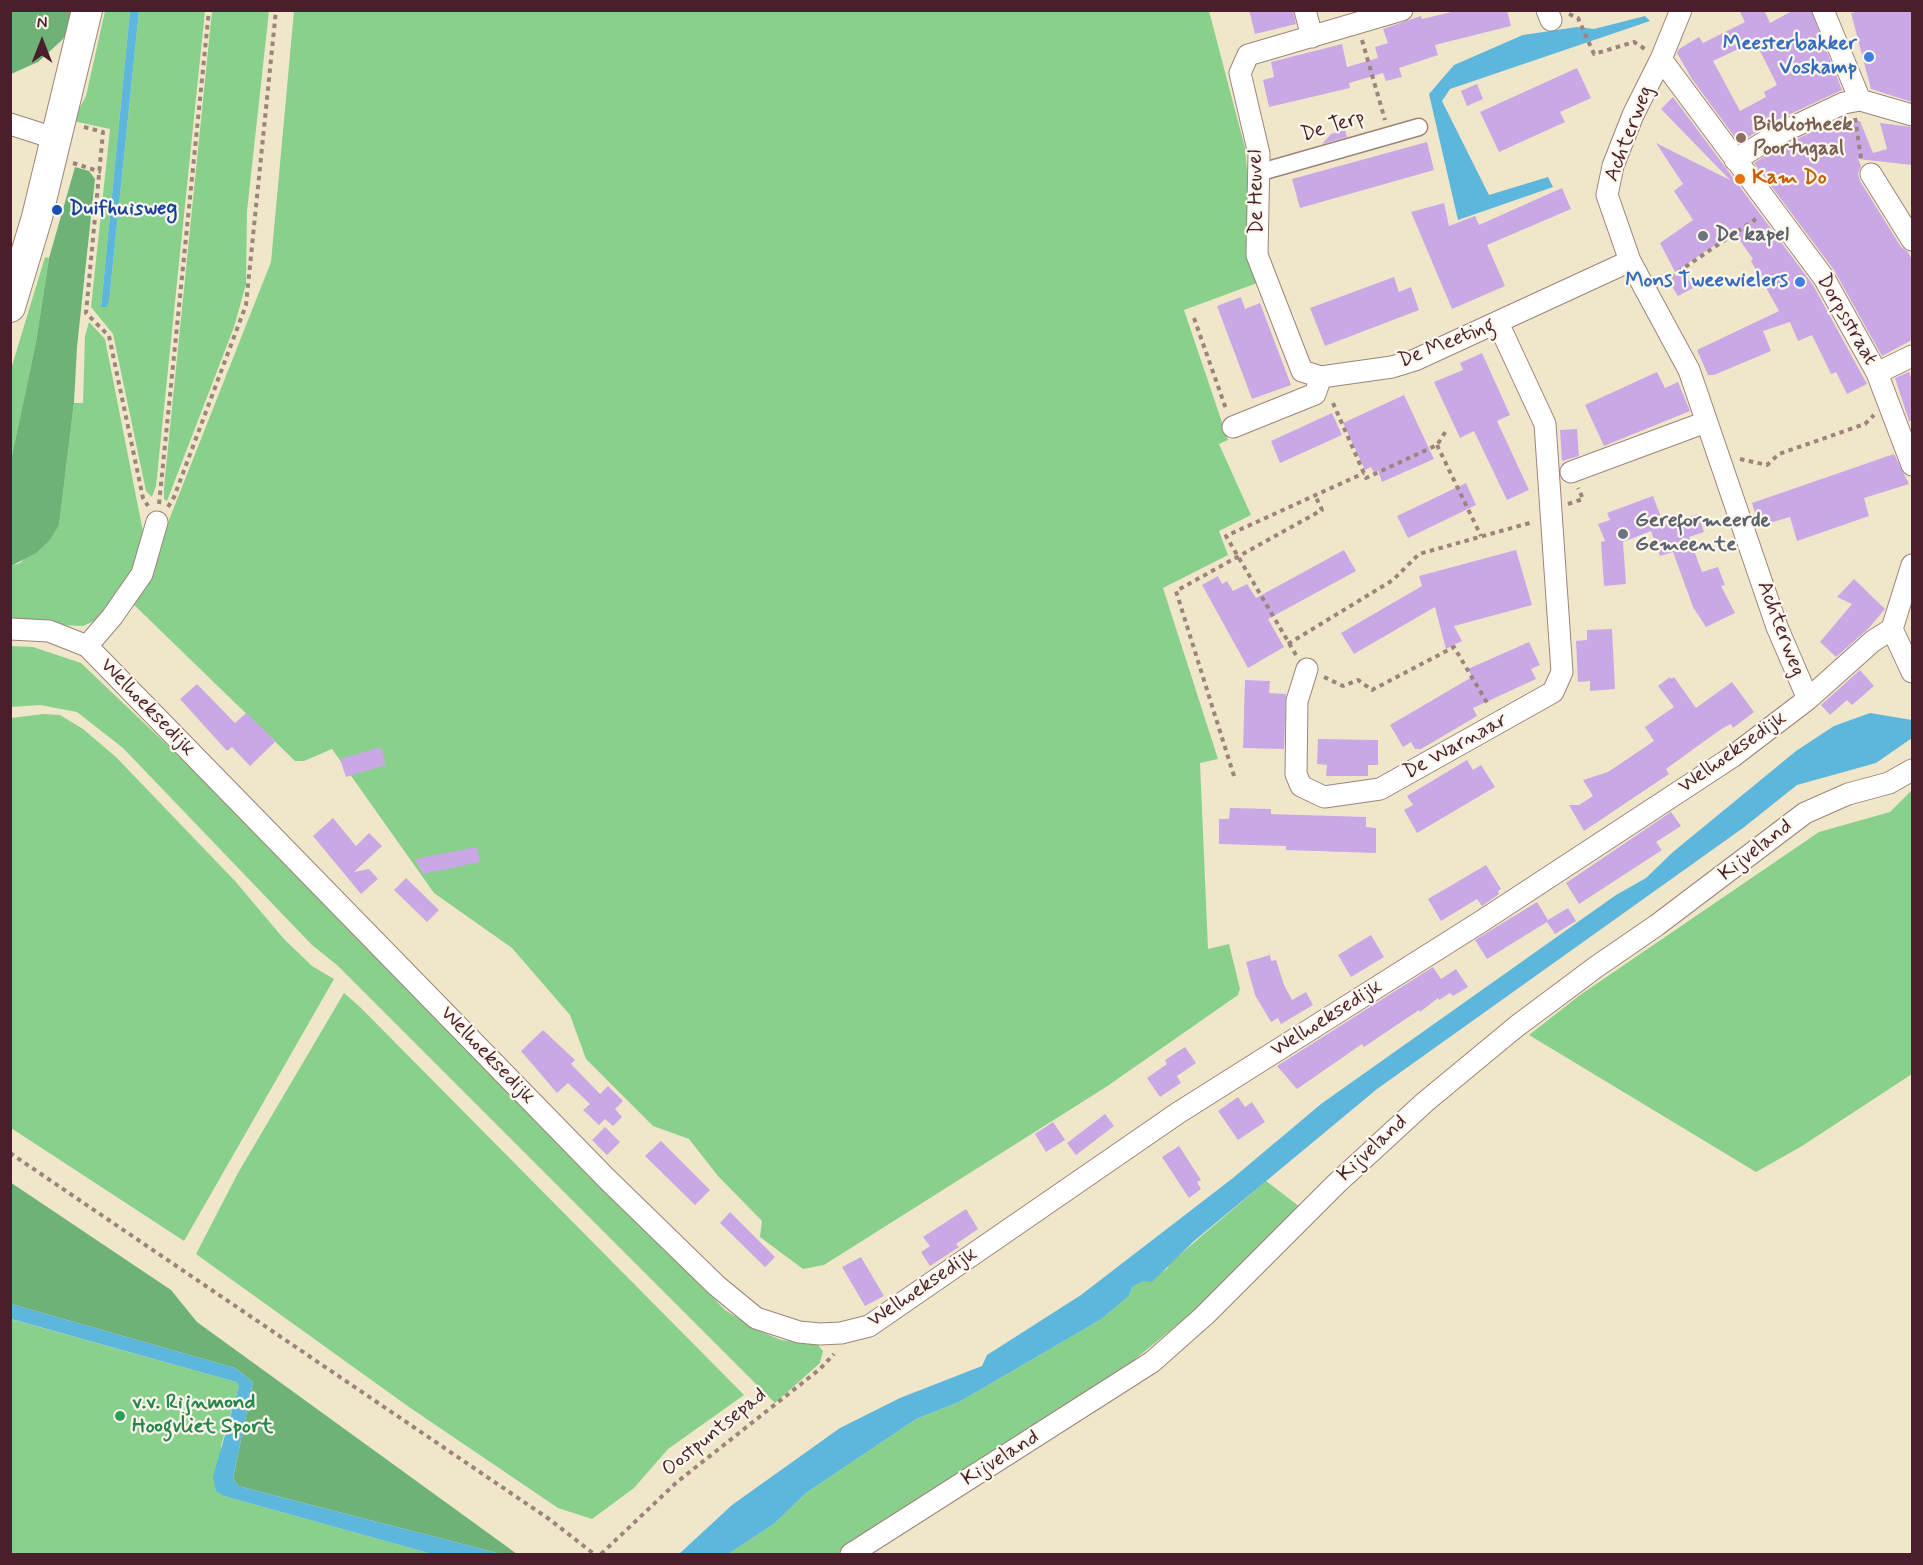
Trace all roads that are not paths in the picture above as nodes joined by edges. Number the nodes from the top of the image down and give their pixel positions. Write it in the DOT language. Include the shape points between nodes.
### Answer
graph roads {
  1 [pos="87,10"];
  2 [pos="1305,10"];
  3 [pos="1402,10"];
  4 [pos="1681,10"];
  5 [pos="1823,10"];
  6 [pos="1312,38"];
  7 [pos="1661,59"];
  8 [pos="1860,100"];
  9 [pos="1912,115"];
  10 [pos="10,124"];
  11 [pos="1419,127"];
  12 [pos="59,130"];
  13 [pos="1735,160"];
  14 [pos="1261,172"];
  15 [pos="1870,174"];
  16 [pos="1912,240"];
  17 [pos="1630,261"];
  18 [pos="10,307"];
  19 [pos="1498,323"];
  20 [pos="1912,356"];
  21 [pos="1877,373"];
  22 [pos="1321,377"];
  23 [pos="1706,422"];
  24 [pos="1233,427"];
  25 [pos="1912,465"];
  26 [pos="1571,472"];
  27 [pos="157,522"];
  28 [pos="1912,565"];
  29 [pos="10,629"];
  30 [pos="1902,632"];
  31 [pos="87,646"];
  32 [pos="1307,669"];
  33 [pos="1912,672"];
  34 [pos="1808,699"];
  35 [pos="1912,770"];
  36 [pos="851,1554"];
  1 -- 12 [label="main road"];
  2 -- 6 [label="street"];
  3 -- 6 [label="street, De Heuvel"];
  4 -- 7 [label="street, Achterweg"];
  5 -- 8 [label="street"];
  6 -- 14 [label="street, De Heuvel" via="1248,54 1240,73"];
  7 -- 13 [label="street, Dorpsstraat"];
  7 -- 17 [label="street, Achterweg" via="1633,115 1613,166 1607,195"];
  8 -- 9 [label="street"];
  8 -- 13 [label="street" via="1776,135"];
  10 -- 12 [label="street"];
  11 -- 14 [label="street, De Terp"];
  12 -- 18 [label="main road"];
  13 -- 21 [label="street, Dorpsstraat" via="1824,278"];
  14 -- 22 [label="street, De Heuvel" via="1257,255 1302,371"];
  15 -- 16 [label="street"];
  17 -- 19 [label="street, De Meeting"];
  17 -- 23 [label="street, Achterweg" via="1689,370"];
  19 -- 22 [label="street, De Meeting" via="1415,360"];
  19 -- 32 [label="street, De Warnaar" via="1545,424 1562,672 1553,692 1380,789 1324,796 1301,786 1296,774 1297,701"];
  20 -- 21 [label="street"];
  21 -- 25 [label="street, Dorpsstraat"];
  22 -- 24 [label="street" via="1315,394"];
  23 -- 26 [label="street"];
  23 -- 34 [label="street, Achterweg" via="1777,627"];
  27 -- 31 [label="street" via="142,574"];
  28 -- 30 [label="street"];
  29 -- 31 [label="street, Welhoeksedijk" via="49,631"];
  30 -- 33 [label="street"];
  30 -- 34 [label="street, Welhoeksedijk" via="1873,641"];
  31 -- 34 [label="street, Welhoeksedijk" via="607,1179 717,1286 756,1318 799,1332 842,1334 868,1326 1178,1113 1732,757"];
  35 -- 36 [label="street, Kijveland" via="1889,783 1848,794 1805,813 1516,1026 1336,1184 1204,1316 1152,1362"];
}
